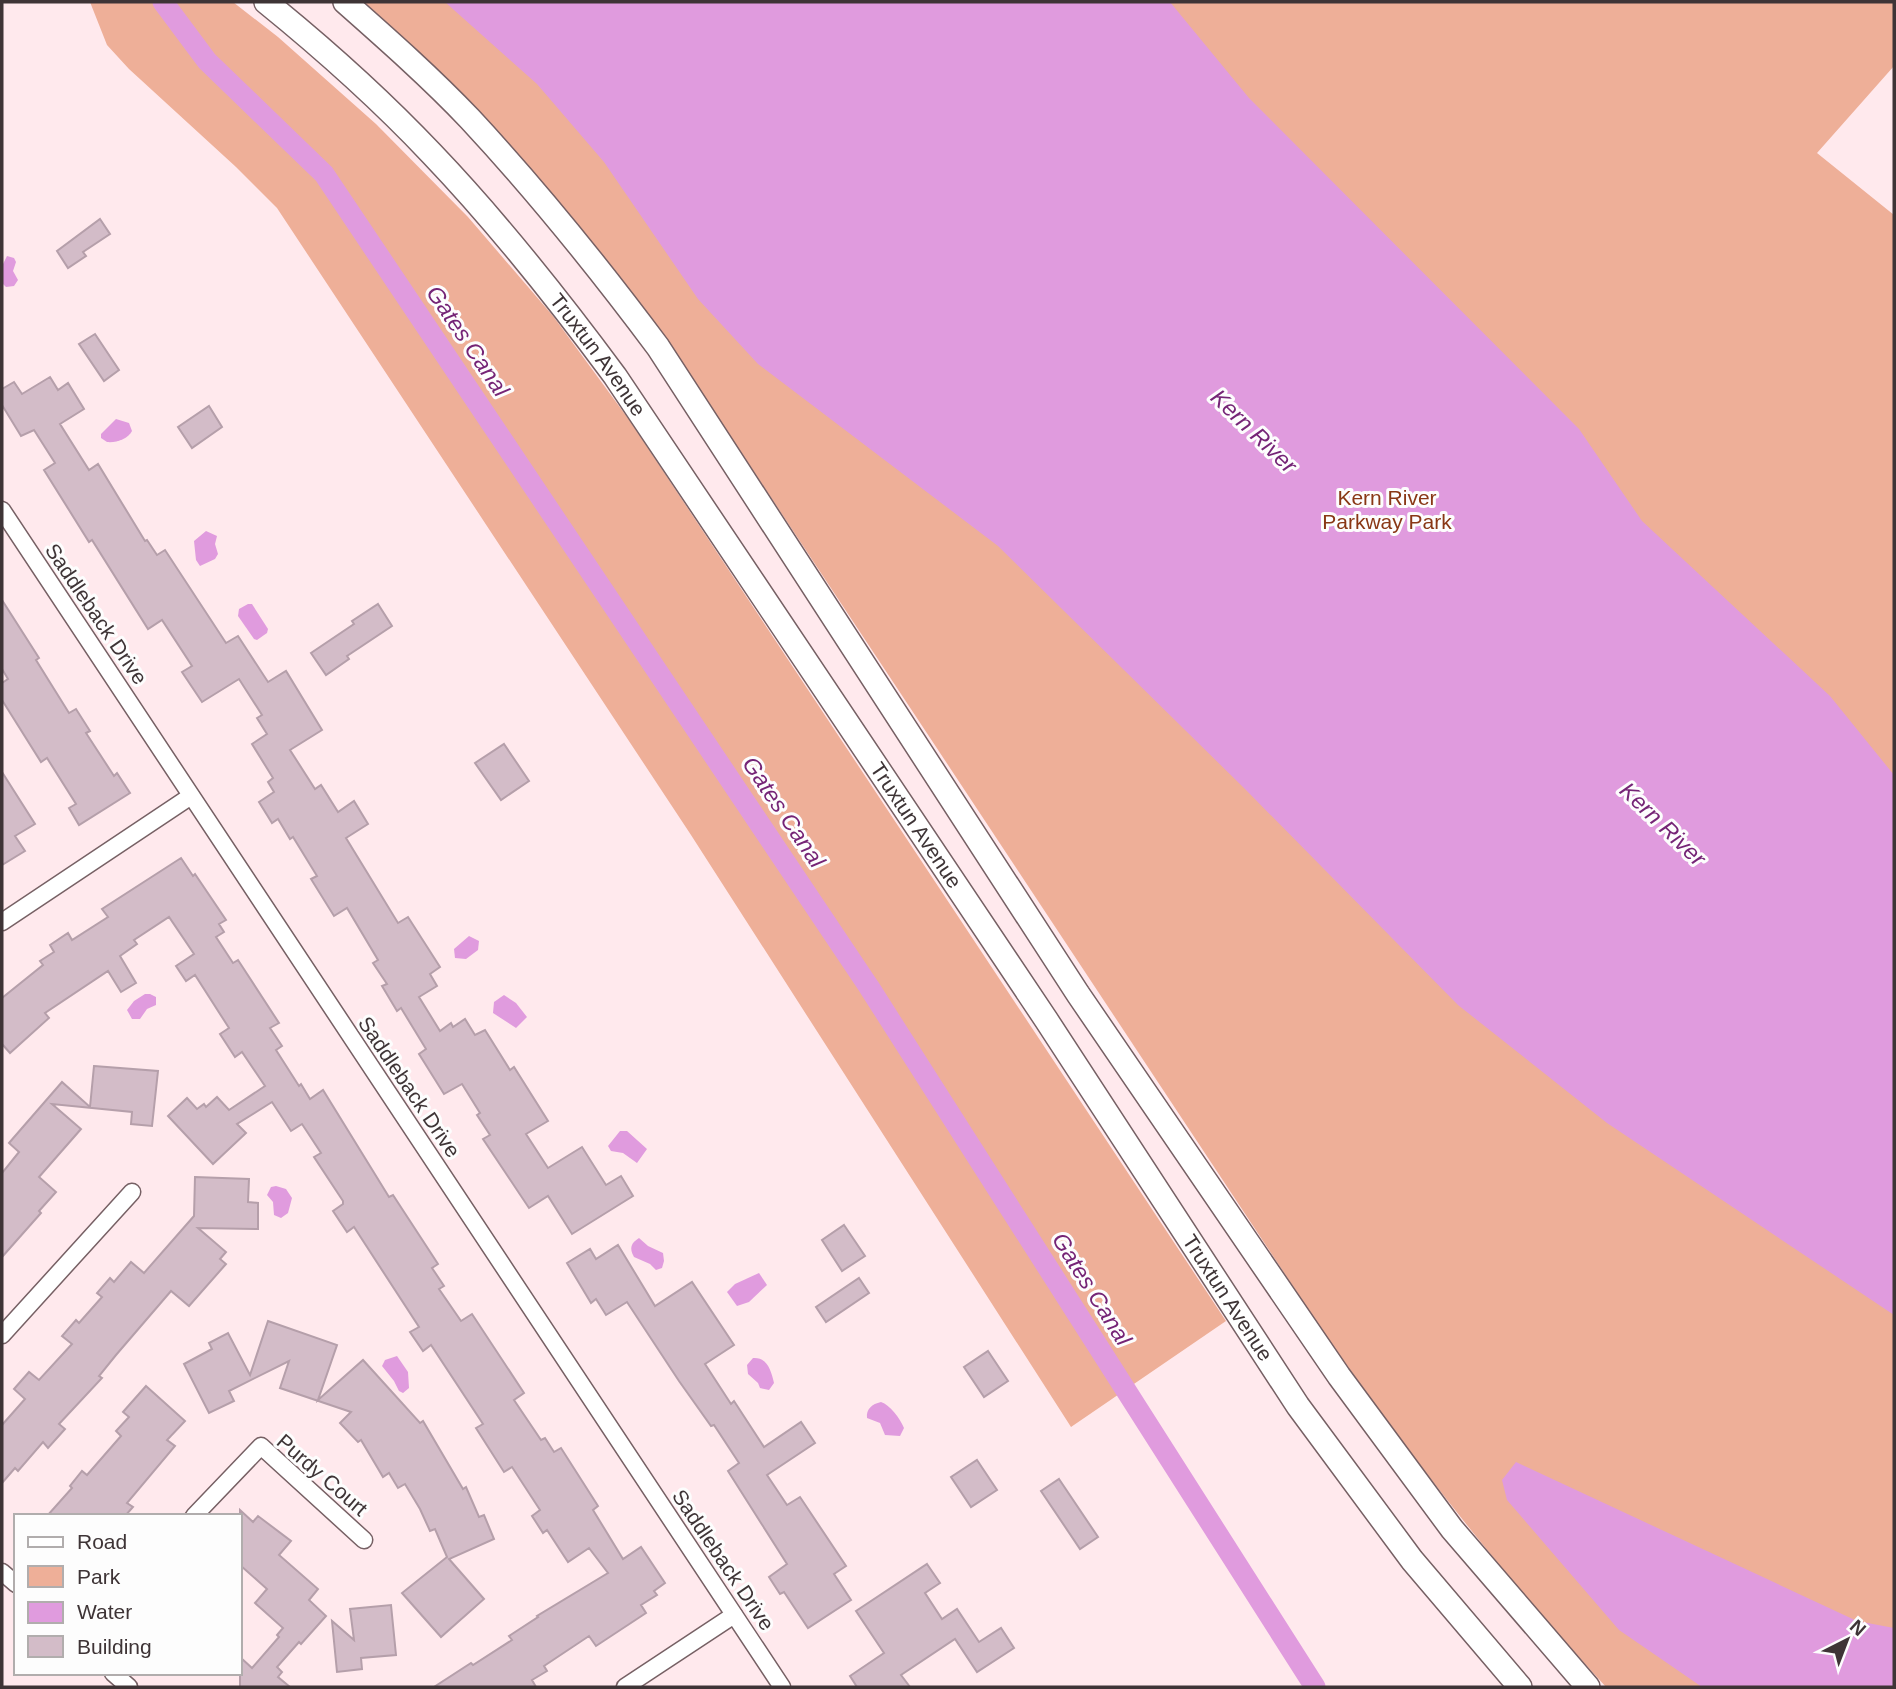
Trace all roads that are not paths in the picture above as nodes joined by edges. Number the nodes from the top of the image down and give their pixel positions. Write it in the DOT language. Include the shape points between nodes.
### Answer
graph roads {
  1 [pos="266,2"];
  2 [pos="345,2"];
  3 [pos="2,510"];
  4 [pos="191,796"];
  5 [pos="2,922"];
  6 [pos="132,1192"];
  7 [pos="2,1335"];
  8 [pos="196,1514"];
  9 [pos="365,1540"];
  10 [pos="734,1615"];
  11 [pos="115,1675"];
  12 [pos="129,1687"];
  13 [pos="625,1687"];
  14 [pos="782,1687"];
  15 [pos="1520,1687"];
  16 [pos="1588,1687"];
  1 -- 15 [label="main road, Truxtun Avenue" via="432,154 558,299 615,376 1024,986 1298,1406 1412,1560"];
  2 -- 16 [label="main road, Truxtun Avenue" via="470,119 598,267 650,337 1086,1006 1339,1377 1452,1529"];
  3 -- 4 [label="street, Saddleback Drive"];
  4 -- 5 [label="street"];
  4 -- 10 [label="street, Saddleback Drive"];
  6 -- 7 [label="street"];
  8 -- 9 [label="street, Purdy Court" via="261,1446"];
  10 -- 13 [label="street"];
  10 -- 14 [label="street, Saddleback Drive"];
  11 -- 12 [label="street"];
}
